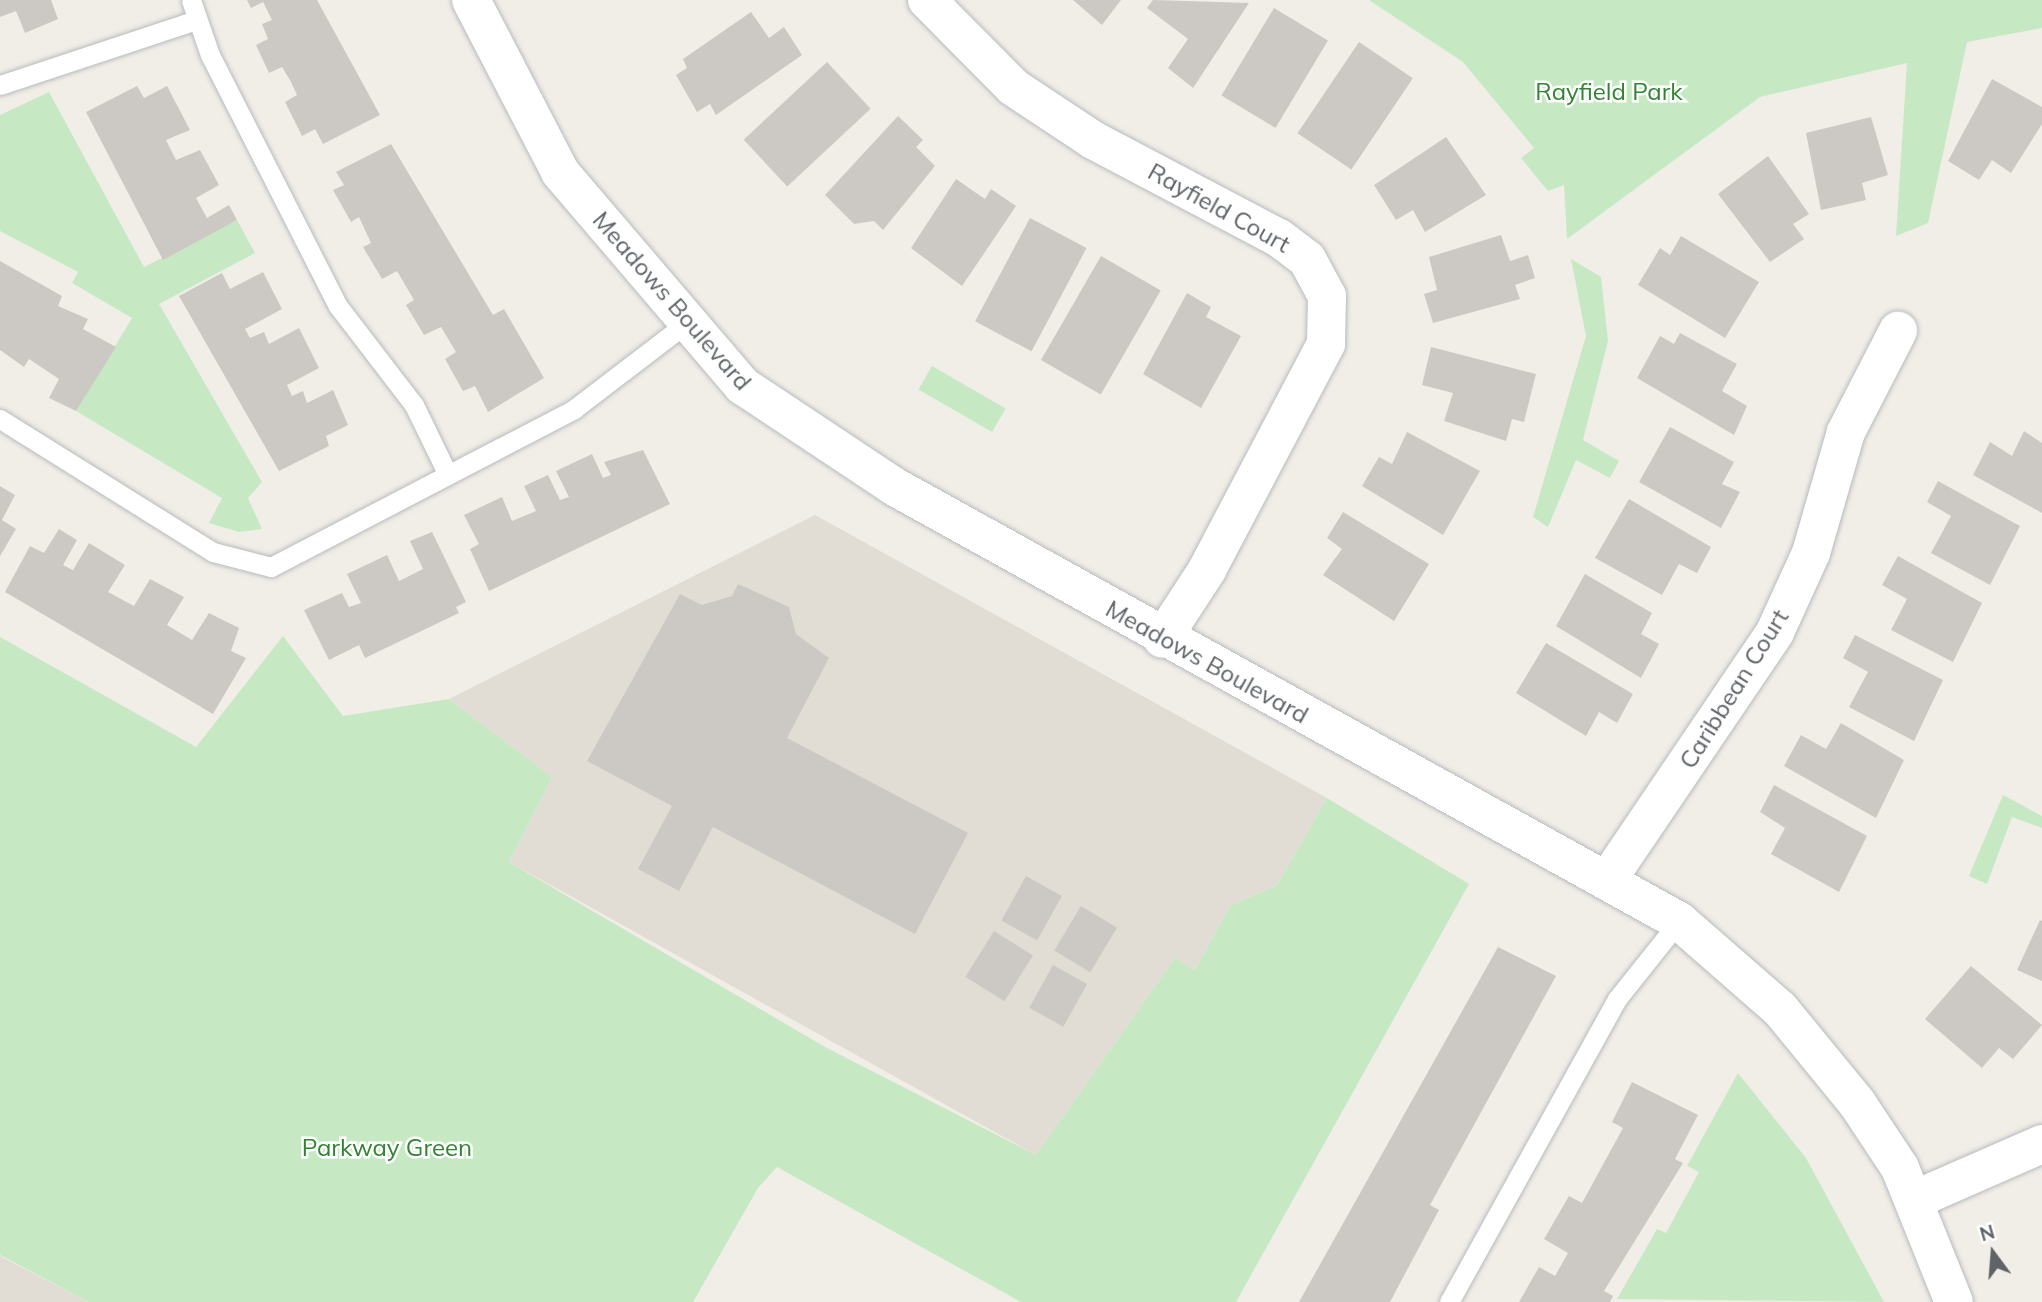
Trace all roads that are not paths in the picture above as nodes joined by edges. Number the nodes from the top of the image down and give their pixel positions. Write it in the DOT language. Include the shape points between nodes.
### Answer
graph roads {
  1 [pos="191,0"];
  2 [pos="471,0"];
  3 [pos="927,0"];
  4 [pos="196,20"];
  5 [pos="0,85"];
  6 [pos="685,324"];
  7 [pos="1898,331"];
  8 [pos="0,419"];
  9 [pos="447,473"];
  10 [pos="1162,639"];
  11 [pos="1608,879"];
  12 [pos="1679,921"];
  13 [pos="2042,1144"];
  14 [pos="1914,1200"];
  15 [pos="1449,1302"];
  16 [pos="1954,1302"];
  1 -- 4 [label="lane"];
  2 -- 6 [label="street, Meadows Boulevard" via="560,172"];
  3 -- 10 [label="street, Rayfield Court" via="1013,87 1093,140 1279,238 1307,259 1327,296 1326,344 1206,570"];
  4 -- 5 [label="lane"];
  4 -- 9 [label="lane" via="338,306 414,405"];
  6 -- 9 [label="lane" via="574,409"];
  6 -- 10 [label="street, Meadows Boulevard" via="743,386 822,443"];
  7 -- 11 [label="street, Caribbean Court" via="1846,432 1811,553 1775,632"];
  8 -- 9 [label="lane" via="213,552 271,567"];
  10 -- 11 [label="street, Meadows Boulevard"];
  11 -- 12 [label="street, Meadows Boulevard"];
  12 -- 14 [label="street, Meadows Boulevard" via="1780,1009 1857,1103"];
  12 -- 15 [label="lane" via="1617,999"];
  13 -- 14 [label="street"];
  14 -- 16 [label="street, Meadows Boulevard"];
}
